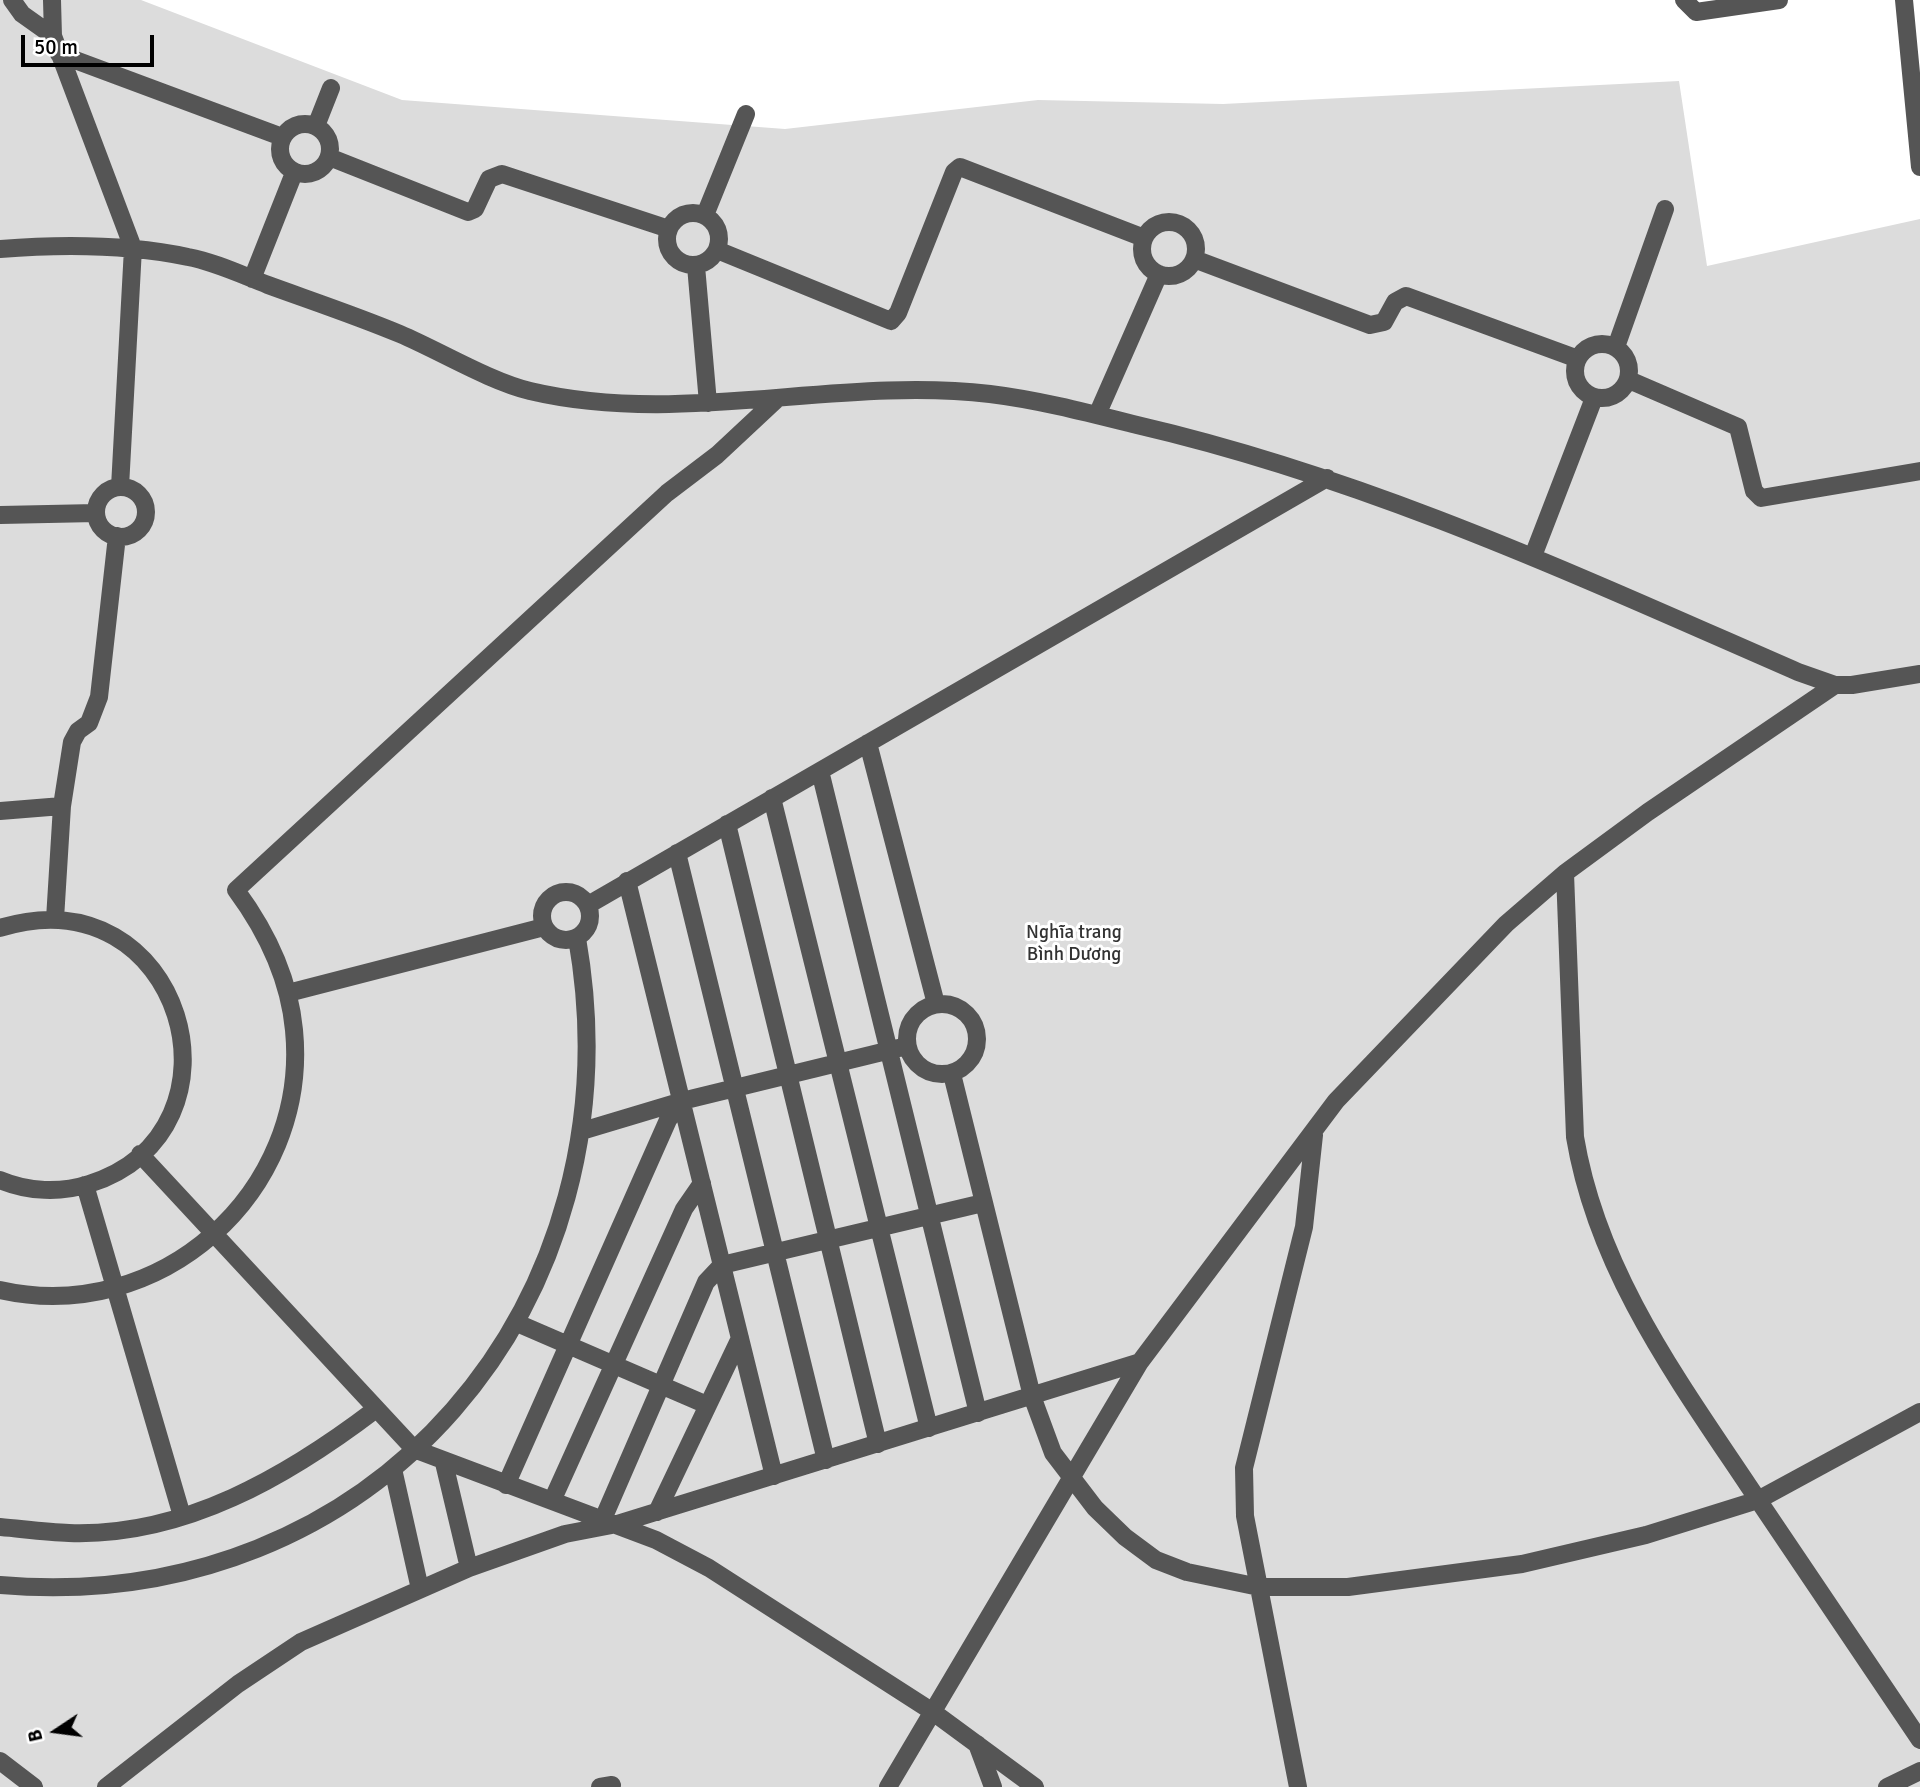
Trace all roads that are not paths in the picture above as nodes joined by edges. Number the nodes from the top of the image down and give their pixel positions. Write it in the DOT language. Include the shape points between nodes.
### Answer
graph roads {
  1 [pos="12,0"];
  2 [pos="52,0"];
  3 [pos="1684,0"];
  4 [pos="1779,0"];
  5 [pos="1904,0"];
  6 [pos="1915,0"];
  7 [pos="1920,2"];
  8 [pos="53,36"];
  9 [pos="59,54"];
  10 [pos="331,88"];
  11 [pos="746,114"];
  12 [pos="316,126"];
  13 [pos="282,137"];
  14 [pos="329,157"];
  15 [pos="1920,166"];
  16 [pos="294,173"];
  17 [pos="1665,209"];
  18 [pos="705,215"];
  19 [pos="669,229"];
  20 [pos="1144,238"];
  21 [pos="0,248"];
  22 [pos="133,248"];
  23 [pos="717,250"];
  24 [pos="1194,259"];
  25 [pos="696,265"];
  26 [pos="1159,274"];
  27 [pos="252,279"];
  28 [pos="1616,347"];
  29 [pos="1578,359"];
  30 [pos="1629,380"];
  31 [pos="1594,398"];
  32 [pos="778,400"];
  33 [pos="708,403"];
  34 [pos="1097,415"];
  35 [pos="1920,471"];
  36 [pos="1327,478"];
  37 [pos="120,487"];
  38 [pos="96,513"];
  39 [pos="0,515"];
  40 [pos="117,536"];
  41 [pos="1533,556"];
  42 [pos="1920,674"];
  43 [pos="1835,685"];
  44 [pos="868,743"];
  45 [pos="820,771"];
  46 [pos="772,798"];
  47 [pos="62,806"];
  48 [pos="0,811"];
  49 [pos="727,824"];
  50 [pos="677,853"];
  51 [pos="1565,873"];
  52 [pos="627,881"];
  53 [pos="588,905"];
  54 [pos="55,919"];
  55 [pos="544,927"];
  56 [pos="0,928"];
  57 [pos="577,938"];
  58 [pos="288,993"];
  59 [pos="936,1004"];
  60 [pos="907,1046"];
  61 [pos="889,1051"];
  62 [pos="838,1063"];
  63 [pos="952,1074"];
  64 [pos="788,1075"];
  65 [pos="734,1088"];
  66 [pos="682,1101"];
  67 [pos="582,1131"];
  68 [pos="1314,1135"];
  69 [pos="140,1154"];
  70 [pos="0,1180"];
  71 [pos="702,1183"];
  72 [pos="85,1185"];
  73 [pos="983,1203"];
  74 [pos="930,1215"];
  75 [pos="878,1228"];
  76 [pos="213,1235"];
  77 [pos="829,1240"];
  78 [pos="775,1252"];
  79 [pos="722,1265"];
  80 [pos="116,1289"];
  81 [pos="0,1291"];
  82 [pos="517,1323"];
  83 [pos="740,1338"];
  84 [pos="568,1343"];
  85 [pos="1140,1362"];
  86 [pos="614,1365"];
  87 [pos="661,1385"];
  88 [pos="1031,1396"];
  89 [pos="707,1405"];
  90 [pos="376,1409"];
  91 [pos="1920,1412"];
  92 [pos="978,1413"];
  93 [pos="929,1428"];
  94 [pos="878,1444"];
  95 [pos="415,1449"];
  96 [pos="826,1460"];
  97 [pos="444,1462"];
  98 [pos="393,1469"];
  99 [pos="774,1475"];
  100 [pos="1070,1478"];
  101 [pos="506,1485"];
  102 [pos="1758,1500"];
  103 [pos="552,1501"];
  104 [pos="657,1512"];
  105 [pos="182,1516"];
  106 [pos="610,1521"];
  107 [pos="0,1527"];
  108 [pos="469,1568"];
  109 [pos="0,1585"];
  110 [pos="1259,1587"];
  111 [pos="420,1589"];
  112 [pos="933,1712"];
  113 [pos="1920,1740"];
  114 [pos="977,1744"];
  115 [pos="0,1761"];
  116 [pos="1916,1777"];
  117 [pos="34,1787"];
  118 [pos="106,1787"];
  119 [pos="888,1787"];
  120 [pos="993,1787"];
  121 [pos="1035,1787"];
  122 [pos="1298,1787"];
  123 [pos="1888,1787"];
  1 -- 8 [label="lane" via="22,14"];
  2 -- 8 [label="lane"];
  3 -- 4 [label="lane" via="1696,12"];
  5 -- 15 [label="lane"];
  6 -- 7 [label="lane"];
  8 -- 9 [label="lane"];
  9 -- 13 [label="lane"];
  9 -- 22 [label="lane"];
  10 -- 12 [label="lane"];
  11 -- 18 [label="lane"];
  12 -- 13 [label="lane" via="295,126"];
  12 -- 14 [label="lane" via="327,136"];
  13 -- 16 [label="lane" via="280,156"];
  14 -- 16 [label="lane" via="315,173"];
  14 -- 19 [label="lane" via="468,212 475,209 489,179 502,174"];
  16 -- 27 [label="lane"];
  17 -- 28 [label="lane"];
  18 -- 19 [label="lane" via="680,216"];
  18 -- 23 [label="lane" via="719,234"];
  19 -- 25 [label="lane" via="670,253 683,264"];
  20 -- 23 [label="lane" via="960,167 891,321"];
  20 -- 24 [label="lane" via="1155,226 1179,224 1195,242"];
  20 -- 26 [label="lane" via="1143,255"];
  21 -- 22 [label="lane"];
  22 -- 27 [label="lane" via="194,258"];
  22 -- 37 [label="lane"];
  23 -- 25 [label="lane" via="704,264"];
  24 -- 26 [label="lane" via="1175,275"];
  24 -- 29 [label="lane" via="1370,325 1384,322 1395,302 1406,296"];
  25 -- 33 [label="lane"];
  26 -- 34 [label="lane"];
  27 -- 33 [label="lane" via="398,333 524,390 649,406"];
  28 -- 29 [label="lane" via="1596,345"];
  28 -- 30 [label="lane" via="1629,365"];
  29 -- 31 [label="lane" via="1579,386"];
  30 -- 31 [label="lane" via="1617,395"];
  30 -- 35 [label="lane" via="1738,427 1754,491 1761,498"];
  31 -- 41 [label="lane"];
  32 -- 33 [label="lane"];
  32 -- 34 [label="lane" via="933,390 993,394"];
  32 -- 58 [label="lane" via="667,494 236,890 266,935"];
  34 -- 36 [label="lane"];
  36 -- 41 [label="lane"];
  36 -- 44 [label="lane"];
  37 -- 38 [label="lane" via="100,498"];
  37 -- 40 [label="lane" via="135,491 146,511 136,532"];
  38 -- 39 [label="lane"];
  38 -- 40 [label="lane" via="102,527"];
  40 -- 47 [label="lane" via="99,696 89,723 72,742"];
  41 -- 43 [label="lane"];
  42 -- 43 [label="lane"];
  43 -- 51 [label="lane"];
  44 -- 45 [label="lane"];
  44 -- 59 [label="lane"];
  45 -- 46 [label="lane"];
  45 -- 61 [label="lane"];
  46 -- 49 [label="lane"];
  46 -- 62 [label="lane"];
  47 -- 48 [label="lane"];
  47 -- 54 [label="lane"];
  49 -- 50 [label="lane"];
  49 -- 64 [label="lane"];
  50 -- 52 [label="lane"];
  50 -- 65 [label="lane"];
  51 -- 68 [label="lane" via="1488,943 1336,1101"];
  51 -- 102 [label="lane" via="1575,1137 1582,1178 1610,1259 1657,1349"];
  52 -- 53 [label="lane"];
  52 -- 66 [label="lane"];
  53 -- 55 [label="lane" via="572,893 557,894 542,911"];
  53 -- 57 [label="lane" via="589,925"];
  54 -- 56 [label="lane"];
  54 -- 69 [label="lane" via="93,927 127,944 155,971 174,1004 183,1042 181,1080 169,1117"];
  55 -- 57 [label="lane" via="559,940"];
  55 -- 58 [label="lane"];
  57 -- 67 [label="lane" via="588,1034"];
  58 -- 76 [label="lane" via="295,1056 282,1131 261,1177"];
  59 -- 60 [label="lane" via="912,1020"];
  59 -- 63 [label="lane" via="957,1007 976,1031 970,1062"];
  60 -- 61 [label="lane"];
  60 -- 63 [label="lane" via="911,1058 925,1070"];
  61 -- 62 [label="lane"];
  61 -- 74 [label="lane"];
  62 -- 64 [label="lane"];
  62 -- 75 [label="lane"];
  63 -- 73 [label="lane"];
  64 -- 65 [label="lane"];
  64 -- 77 [label="lane"];
  65 -- 66 [label="lane"];
  65 -- 78 [label="lane"];
  66 -- 67 [label="lane"];
  66 -- 71 [label="lane"];
  66 -- 84 [label="lane" via="668,1120"];
  67 -- 82 [label="lane" via="561,1222"];
  68 -- 85 [label="lane"];
  68 -- 110 [label="lane" via="1304,1227 1244,1468 1245,1516"];
  69 -- 72 [label="lane" via="116,1172"];
  69 -- 76 [label="lane"];
  70 -- 72 [label="lane" via="43,1190"];
  71 -- 79 [label="lane"];
  71 -- 86 [label="lane" via="684,1209"];
  72 -- 80 [label="lane"];
  73 -- 74 [label="lane"];
  73 -- 88 [label="lane"];
  74 -- 75 [label="lane"];
  74 -- 92 [label="lane"];
  75 -- 77 [label="lane"];
  75 -- 93 [label="lane"];
  76 -- 80 [label="lane" via="169,1266"];
  76 -- 90 [label="lane"];
  77 -- 78 [label="lane"];
  77 -- 94 [label="lane"];
  78 -- 79 [label="lane"];
  78 -- 96 [label="lane"];
  79 -- 83 [label="lane"];
  79 -- 87 [label="lane" via="706,1282"];
  80 -- 81 [label="lane" via="54,1296"];
  80 -- 105 [label="lane"];
  82 -- 84 [label="lane"];
  82 -- 95 [label="lane" via="472,1388"];
  83 -- 89 [label="lane"];
  83 -- 99 [label="lane"];
  84 -- 86 [label="lane"];
  84 -- 101 [label="lane"];
  85 -- 88 [label="lane"];
  85 -- 100 [label="lane"];
  86 -- 87 [label="lane"];
  86 -- 103 [label="lane"];
  87 -- 89 [label="lane"];
  87 -- 106 [label="lane"];
  88 -- 92 [label="lane"];
  88 -- 100 [label="lane"];
  89 -- 104 [label="lane"];
  90 -- 95 [label="lane"];
  90 -- 105 [label="lane" via="288,1470 242,1494"];
  91 -- 102 [label="lane"];
  92 -- 93 [label="lane"];
  93 -- 94 [label="lane"];
  94 -- 96 [label="lane"];
  95 -- 97 [label="lane"];
  95 -- 98 [label="lane"];
  96 -- 99 [label="lane"];
  97 -- 101 [label="lane"];
  97 -- 108 [label="lane"];
  98 -- 109 [label="lane" via="292,1532 220,1562 106,1585"];
  98 -- 111 [label="lane"];
  99 -- 104 [label="lane"];
  100 -- 110 [label="lane" via="1125,1537 1156,1560 1197,1575"];
  100 -- 112 [label="lane"];
  101 -- 103 [label="lane"];
  102 -- 110 [label="lane" via="1646,1535 1522,1564 1348,1587"];
  102 -- 113 [label="lane"];
  103 -- 106 [label="lane"];
  104 -- 106 [label="lane"];
  105 -- 107 [label="lane" via="147,1526 84,1533"];
  106 -- 108 [label="lane"];
  106 -- 112 [label="lane" via="709,1568"];
  108 -- 111 [label="lane"];
  110 -- 122 [label="lane"];
  111 -- 118 [label="lane" via="301,1642 238,1684"];
  112 -- 114 [label="lane"];
  112 -- 119 [label="lane"];
  114 -- 120 [label="lane"];
  114 -- 121 [label="lane"];
  115 -- 117 [label="lane"];
  116 -- 123 [label="lane"];
}
